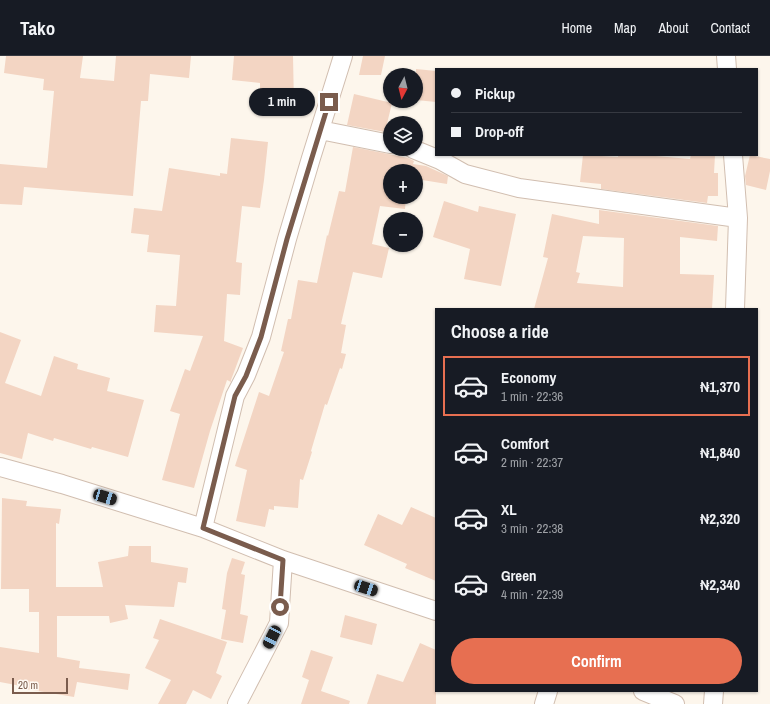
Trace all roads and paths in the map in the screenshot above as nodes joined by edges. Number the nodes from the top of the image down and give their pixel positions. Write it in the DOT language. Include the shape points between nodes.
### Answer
graph roads {
  1 [pos="343,56"];
  2 [pos="726,56"];
  3 [pos="727,68"];
  4 [pos="320,130"];
  5 [pos="383,143"];
  6 [pos="423,153"];
  7 [pos="733,156"];
  8 [pos="738,218"];
  9 [pos="735,308"];
  10 [pos="0,467"];
  11 [pos="203,528"];
  12 [pos="283,560"];
  13 [pos="435,611"];
  14 [pos="548,692"];
  15 [pos="645,692"];
  16 [pos="714,692"];
  17 [pos="237,704"];
  18 [pos="544,704"];
  19 [pos="675,704"];
  20 [pos="713,704"];
  1 -- 4 [label="street"];
  2 -- 3 [label="street"];
  4 -- 5 [label="street"];
  4 -- 11 [label="street" via="261,337 246,376 235,396"];
  6 -- 8 [label="street" via="465,174 519,188"];
  7 -- 8 [label="street"];
  8 -- 9 [label="street"];
  10 -- 11 [label="street"];
  11 -- 12 [label="street"];
  12 -- 13 [label="street"];
  12 -- 17 [label="street" via="279,623"];
  14 -- 18 [label="street"];
  15 -- 19 [label="street"];
  16 -- 20 [label="street"];
}
